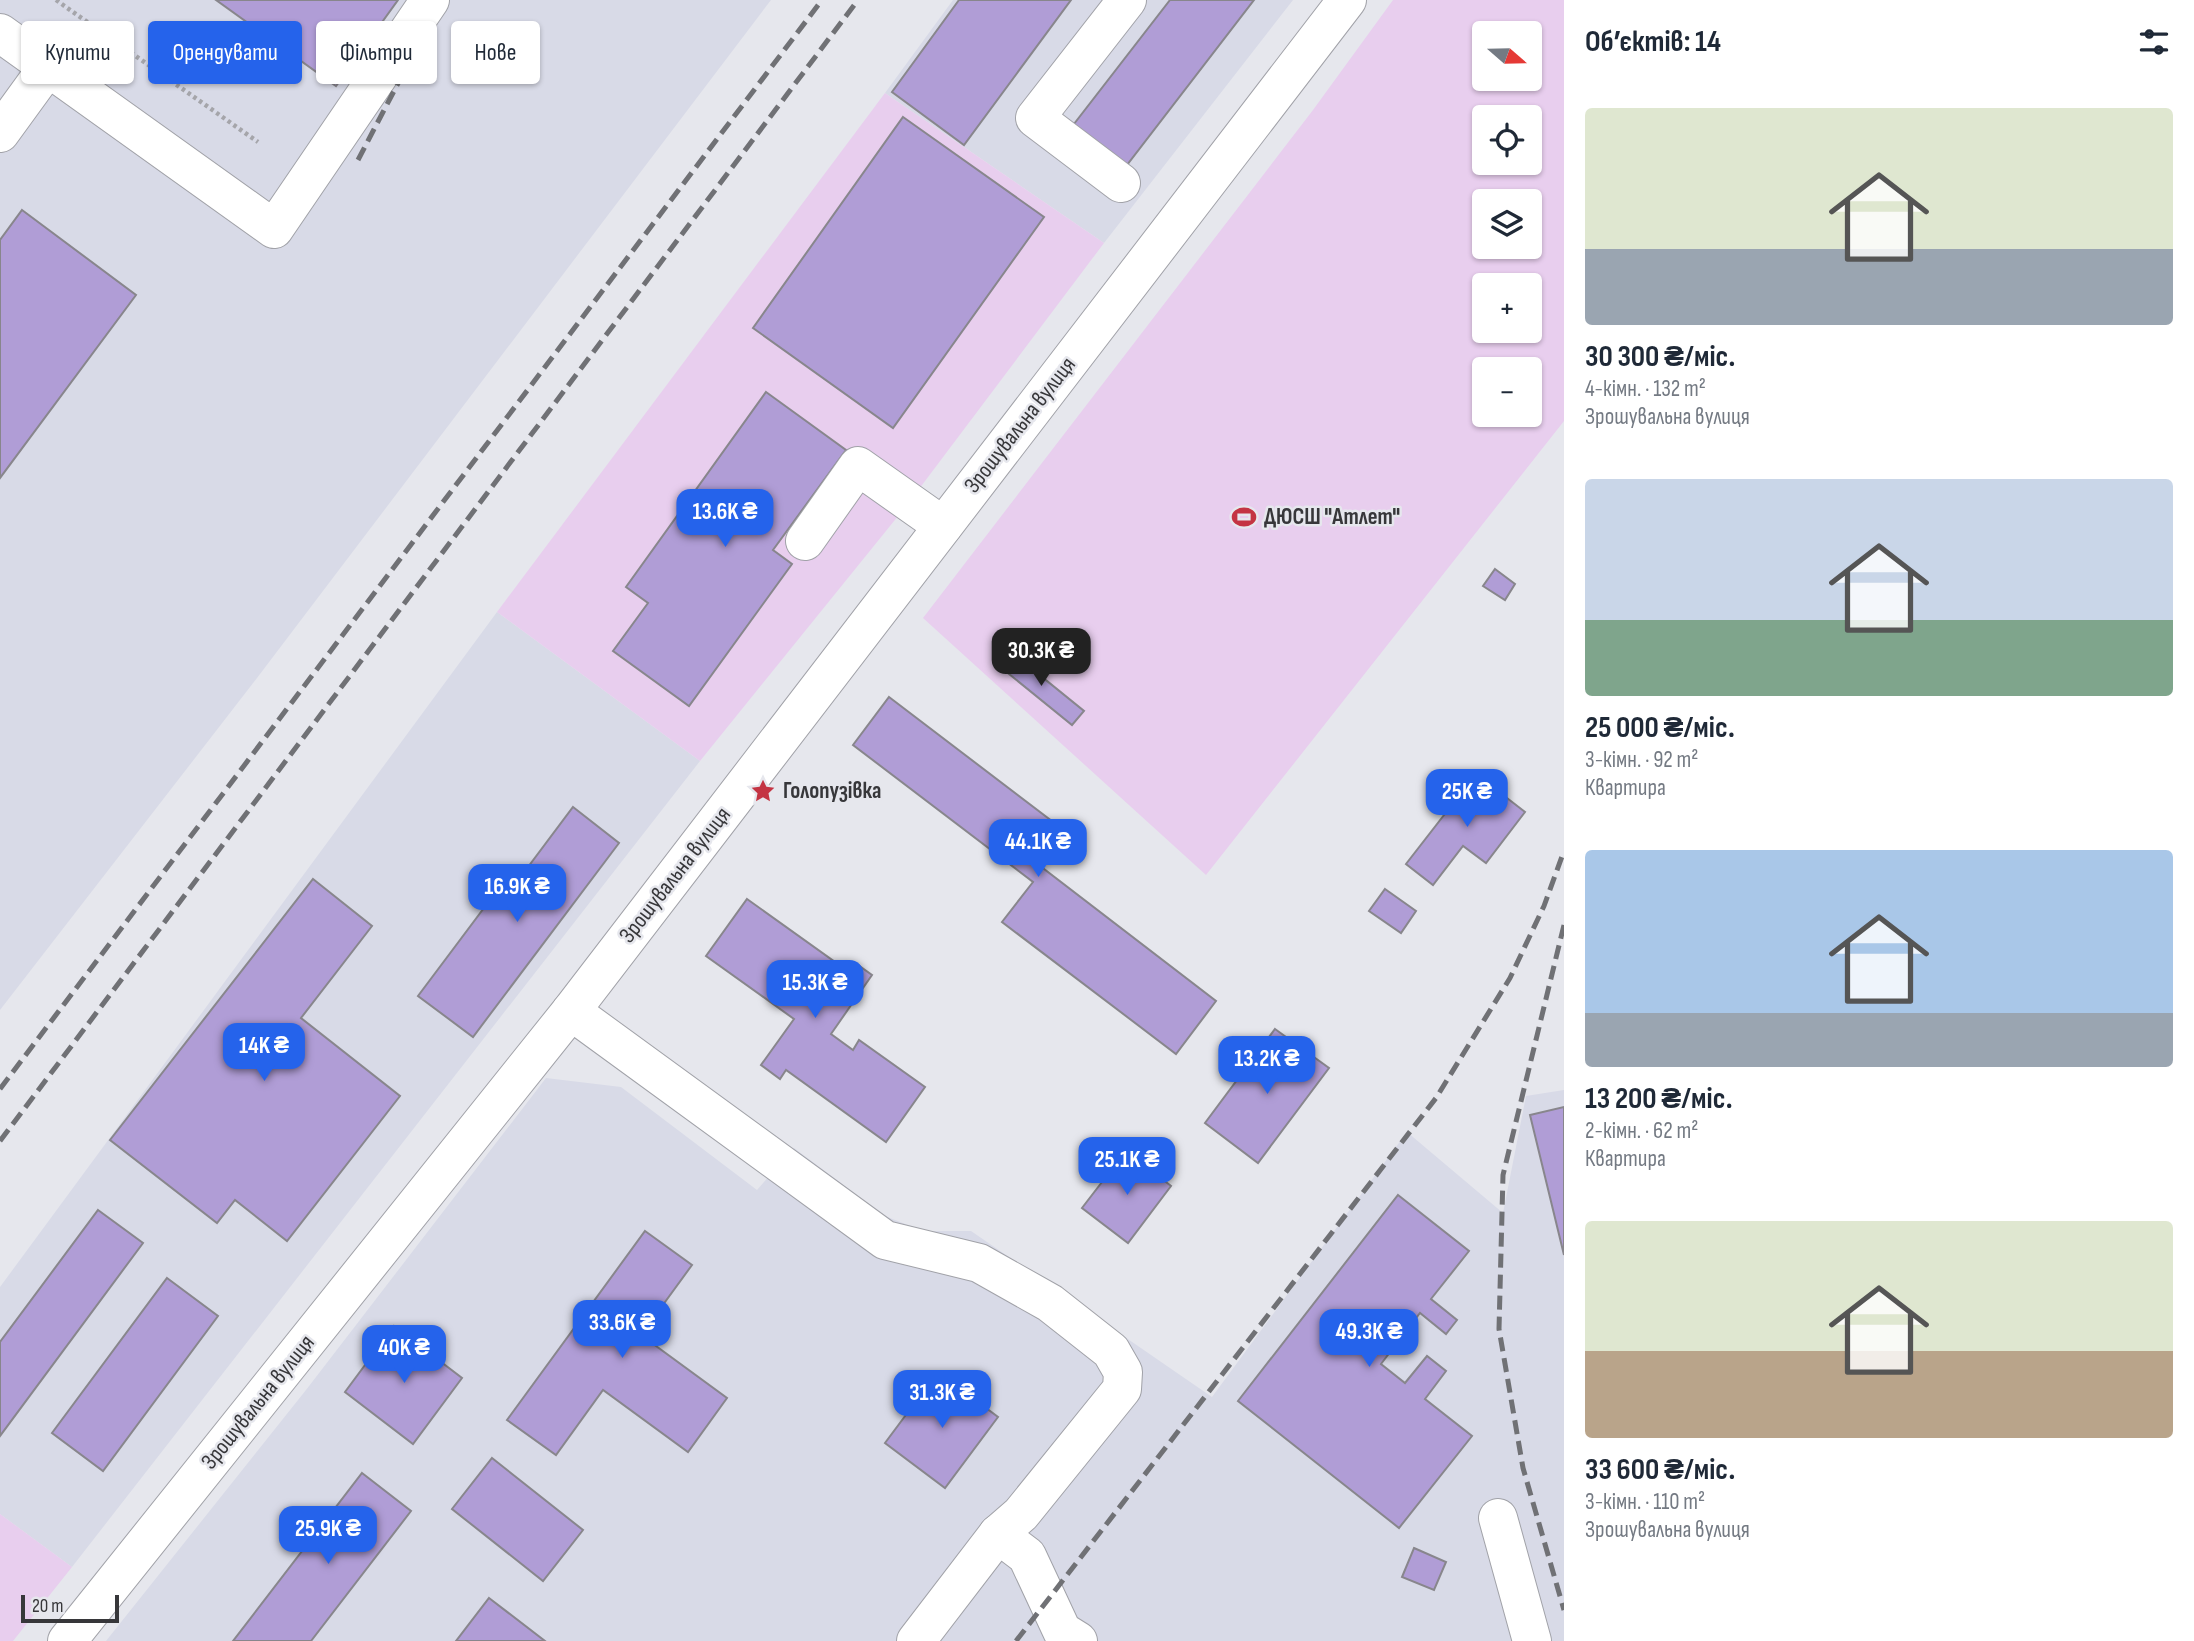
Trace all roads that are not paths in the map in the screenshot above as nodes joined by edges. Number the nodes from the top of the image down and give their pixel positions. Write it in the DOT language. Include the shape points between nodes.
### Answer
graph roads {
  1 [pos="430,0"];
  2 [pos="1127,0"];
  3 [pos="1347,0"];
  4 [pos="0,33"];
  5 [pos="21,48"];
  6 [pos="36,84"];
  7 [pos="72,84"];
  8 [pos="0,133"];
  9 [pos="1121,183"];
  10 [pos="943,526"];
  11 [pos="805,541"];
  12 [pos="571,1011"];
  13 [pos="1498,1518"];
  14 [pos="998,1534"];
  15 [pos="68,1641"];
  16 [pos="916,1641"];
  17 [pos="1078,1641"];
  18 [pos="1532,1641"];
  1 -- 7 [label="street" via="274,229"];
  2 -- 9 [label="street" via="1035,118"];
  3 -- 10 [label="street, Зрошувальна вулиця"];
  4 -- 5 [label="street"];
  6 -- 8 [label="street"];
  10 -- 11 [label="street" via="858,466"];
  10 -- 12 [label="street, Зрошувальна вулиця"];
  12 -- 14 [label="street" via="885,1240 979,1263 1050,1303 1111,1351 1123,1372 1122,1389 1021,1514"];
  12 -- 15 [label="street, Зрошувальна вулиця"];
  13 -- 18 [label="street"];
  14 -- 16 [label="street"];
  14 -- 17 [label="street" via="1027,1556 1062,1631"];
}
